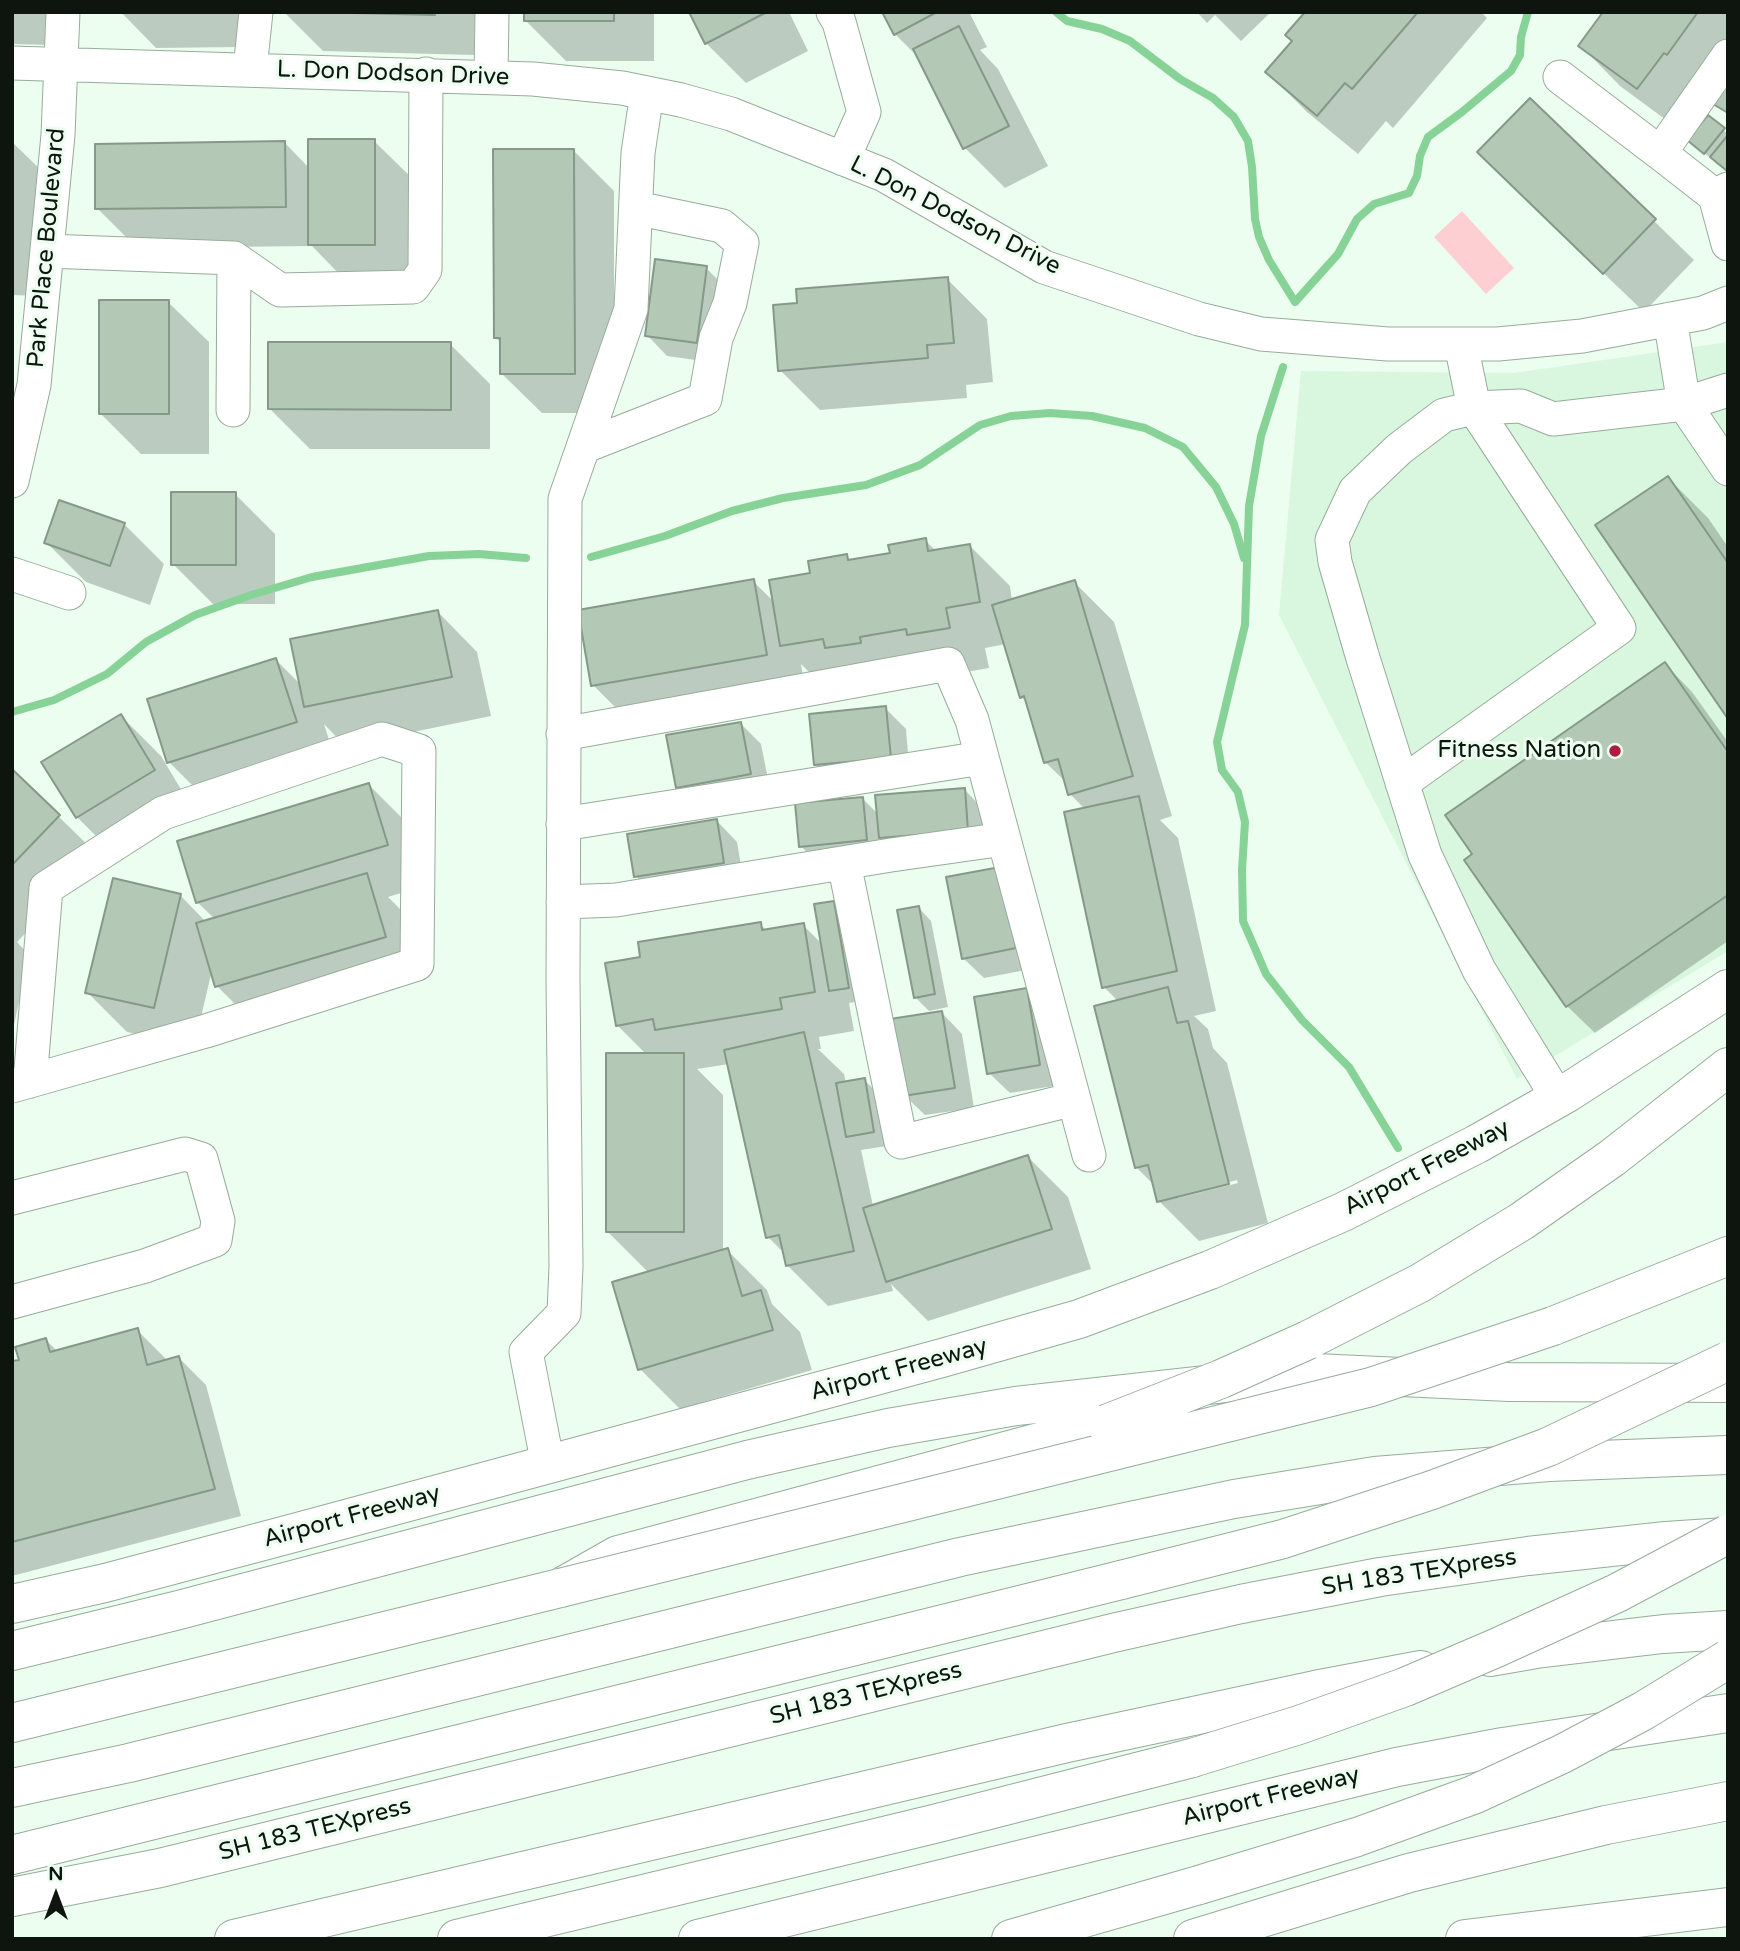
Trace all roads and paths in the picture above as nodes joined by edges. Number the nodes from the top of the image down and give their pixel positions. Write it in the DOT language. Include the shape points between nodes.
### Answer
graph roads {
  1 [pos="63,12"];
  2 [pos="256,12"];
  3 [pos="492,12"];
  4 [pos="833,12"];
  5 [pos="1728,56"];
  6 [pos="12,63"];
  7 [pos="62,65"];
  8 [pos="250,69"];
  9 [pos="426,74"];
  10 [pos="491,77"];
  11 [pos="1560,77"];
  12 [pos="647,93"];
  13 [pos="1660,153"];
  14 [pos="843,159"];
  15 [pos="1721,193"];
  16 [pos="636,208"];
  17 [pos="1728,244"];
  18 [pos="47,251"];
  19 [pos="234,258"];
  20 [pos="1728,303"];
  21 [pos="1670,319"];
  22 [pos="1461,344"];
  23 [pos="1728,390"];
  24 [pos="1684,404"];
  25 [pos="1474,408"];
  26 [pos="233,410"];
  27 [pos="583,447"];
  28 [pos="1728,469"];
  29 [pos="12,481"];
  30 [pos="12,574"];
  31 [pos="69,593"];
  32 [pos="563,734"];
  33 [pos="982,758"];
  34 [pos="1402,783"];
  35 [pos="563,824"];
  36 [pos="1004,839"];
  37 [pos="844,863"];
  38 [pos="563,902"];
  39 [pos="1728,989"];
  40 [pos="1728,1067"];
  41 [pos="21,1084"];
  42 [pos="1558,1098"];
  43 [pos="1074,1099"];
  44 [pos="1089,1156"];
  45 [pos="12,1198"];
  46 [pos="1728,1255"];
  47 [pos="12,1302"];
  48 [pos="1728,1361"];
  49 [pos="1728,1383"];
  50 [pos="1728,1455"];
  51 [pos="548,1465"];
  52 [pos="1728,1536"];
  53 [pos="560,1588"];
  54 [pos="12,1604"];
  55 [pos="1728,1630"];
  56 [pos="12,1651"];
  57 [pos="1728,1659"];
  58 [pos="1728,1713"];
  59 [pos="12,1723"];
  60 [pos="12,1788"];
  61 [pos="1728,1801"];
  62 [pos="12,1855"];
  63 [pos="12,1896"];
  64 [pos="1728,1907"];
  65 [pos="234,1939"];
  66 [pos="457,1939"];
  67 [pos="698,1939"];
  68 [pos="1011,1939"];
  69 [pos="1194,1939"];
  70 [pos="1465,1939"];
  1 -- 7 [label="street, Park Place Boulevard"];
  2 -- 8 [label="street"];
  3 -- 10 [label="street"];
  4 -- 14 [label="street" via="864,112"];
  5 -- 13 [label="street"];
  6 -- 7 [label="street, L. Don Dodson Drive"];
  7 -- 8 [label="street, L. Don Dodson Drive"];
  7 -- 18 [label="street, Park Place Boulevard"];
  8 -- 9 [label="street, L. Don Dodson Drive"];
  9 -- 10 [label="street, L. Don Dodson Drive"];
  9 -- 19 [label="street" via="425,270 413,287 280,290"];
  10 -- 12 [label="street, L. Don Dodson Drive"];
  11 -- 13 [label="street"];
  12 -- 14 [label="street, L. Don Dodson Drive" via="731,114"];
  12 -- 16 [label="street"];
  13 -- 15 [label="street"];
  14 -- 22 [label="street, L. Don Dodson Drive" via="884,175 1044,267 1199,319 1261,334 1388,344"];
  15 -- 17 [label="street"];
  16 -- 27 [label="street" via="631,309"];
  16 -- 27 [label="street" via="722,226 742,243 730,303 716,338 705,400"];
  18 -- 19 [label="street"];
  18 -- 29 [label="street, Park Place Boulevard" via="34,384"];
  19 -- 26 [label="street"];
  20 -- 21 [label="street, L. Don Dodson Drive"];
  21 -- 22 [label="street, L. Don Dodson Drive" via="1582,336"];
  21 -- 24 [label="street"];
  22 -- 25 [label="street"];
  23 -- 24 [label="street"];
  24 -- 25 [label="street" via="1553,419 1521,406"];
  24 -- 28 [label="street"];
  25 -- 34 [label="street" via="1444,415 1399,449 1355,491 1332,540"];
  25 -- 34 [label="street" via="1619,628"];
  27 -- 32 [label="street" via="565,499"];
  30 -- 31 [label="street"];
  32 -- 33 [label="street" via="948,664 972,720"];
  32 -- 35 [label="street"];
  33 -- 35 [label="street"];
  33 -- 36 [label="street"];
  34 -- 42 [label="street" via="1425,855 1456,925"];
  35 -- 38 [label="street"];
  36 -- 37 [label="street"];
  36 -- 43 [label="street"];
  37 -- 38 [label="street" via="616,900"];
  37 -- 43 [label="street" via="901,1142"];
  38 -- 51 [label="street" via="564,1314 526,1352"];
  39 -- 42 [label="main road, Airport Freeway"];
  40 -- 53 [label="main road, bridge" via="1522,1221 1420,1283 1308,1340 1106,1424 618,1555"];
  41 -- 41 [label="street" via="417,964 419,751 382,739 163,813 46,887"];
  42 -- 51 [label="main road, Airport Freeway" via="1343,1212 1210,1270 1079,1319"];
  43 -- 44 [label="street"];
  45 -- 47 [label="street" via="185,1154 201,1159 218,1221 215,1240"];
  46 -- 53 [label="main road, bridge" via="1553,1326 1371,1387"];
  48 -- 62 [label="main road, bridge" via="1548,1447 1283,1539"];
  49 -- 56 [label="main road" via="1509,1382 1315,1373 1016,1406 888,1428 747,1460"];
  50 -- 60 [label="main road" via="1549,1462 1389,1475 1234,1499 960,1558 130,1763"];
  51 -- 54 [label="main road, Airport Freeway"];
  52 -- 63 [label="main road, SH 183 TEXpress" via="1528,1556 1380,1577 1241,1604 160,1868"];
  52 -- 66 [label="main road, bridge" via="1617,1593 1405,1687 1192,1759"];
  53 -- 59 [label="main road"];
  55 -- 65 [label="main road" via="1536,1649 1315,1690 1067,1743"];
  57 -- 68 [label="main road, bridge" via="1631,1718 1473,1795 1357,1837"];
  58 -- 67 [label="main road, Airport Freeway" via="1397,1767"];
  61 -- 69 [label="main road" via="1409,1872"];
  64 -- 70 [label="main road"];
}
